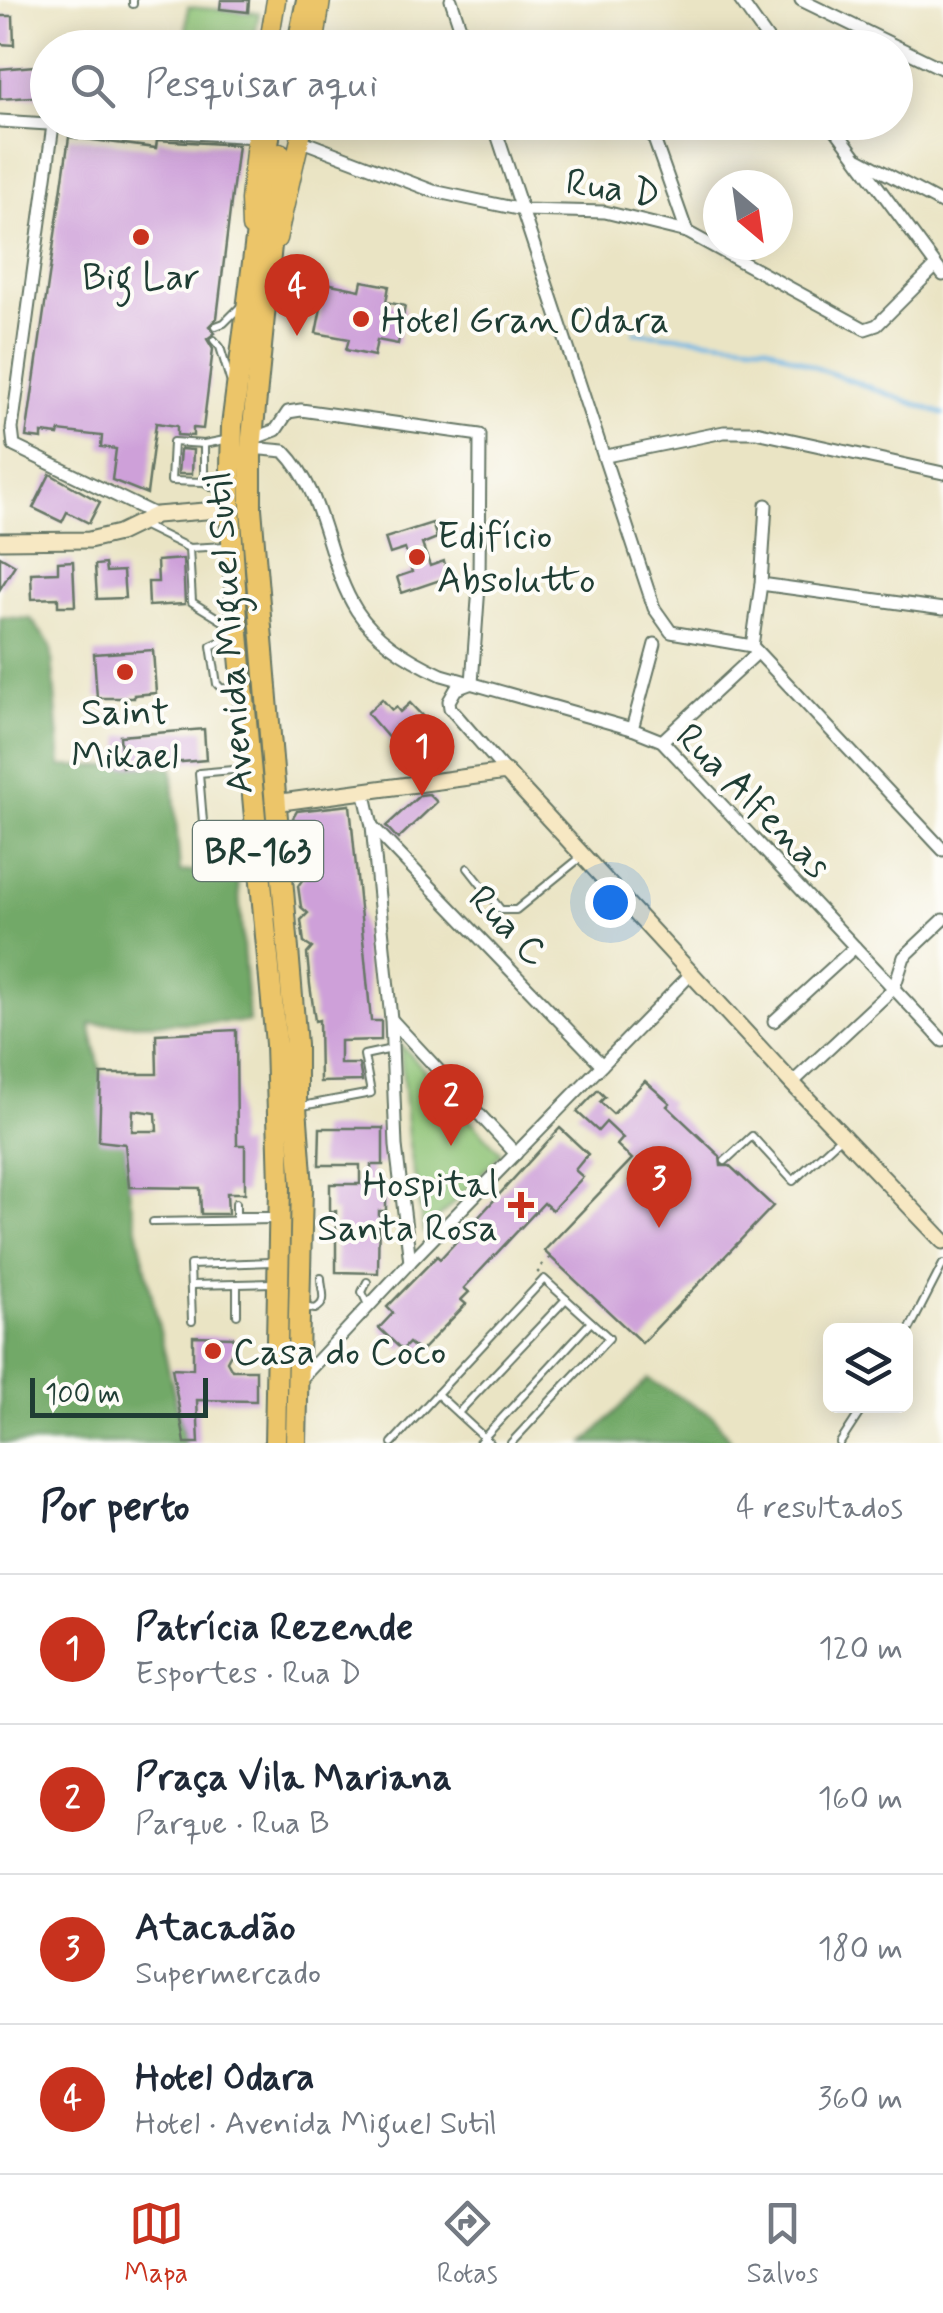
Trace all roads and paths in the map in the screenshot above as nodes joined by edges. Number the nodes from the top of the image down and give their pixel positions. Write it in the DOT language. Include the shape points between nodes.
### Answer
graph roads {
  1 [pos="276,0"];
  2 [pos="292,0"];
  3 [pos="307,0"];
  4 [pos="322,0"];
  5 [pos="451,0"];
  6 [pos="740,0"];
  7 [pos="802,0"];
  8 [pos="271,30"];
  9 [pos="287,30"];
  10 [pos="301,30"];
  11 [pos="317,30"];
  12 [pos="462,30"];
  13 [pos="761,30"];
  14 [pos="863,30"];
  15 [pos="913,54"];
  16 [pos="943,69"];
  17 [pos="0,121"];
  18 [pos="30,123"];
  19 [pos="51,140"];
  20 [pos="262,140"];
  21 [pos="281,140"];
  22 [pos="300,140"];
  23 [pos="321,140"];
  24 [pos="499,140"];
  25 [pos="654,140"];
  26 [pos="843,140"];
  27 [pos="856,157"];
  28 [pos="943,204"];
  29 [pos="523,210"];
  30 [pos="687,232"];
  31 [pos="261,262"];
  32 [pos="939,271"];
  33 [pos="248,296"];
  34 [pos="216,326"];
  35 [pos="214,340"];
  36 [pos="235,401"];
  37 [pos="276,430"];
  38 [pos="245,442"];
  39 [pos="204,444"];
  40 [pos="284,451"];
  41 [pos="606,456"];
  42 [pos="943,473"];
  43 [pos="204,482"];
  44 [pos="231,502"];
  45 [pos="766,505"];
  46 [pos="156,515"];
  47 [pos="139,524"];
  48 [pos="0,541"];
  49 [pos="232,544"];
  50 [pos="189,548"];
  51 [pos="761,584"];
  52 [pos="943,609"];
  53 [pos="238,632"];
  54 [pos="654,644"];
  55 [pos="754,649"];
  56 [pos="472,683"];
  57 [pos="632,729"];
  58 [pos="662,741"];
  59 [pos="251,768"];
  60 [pos="506,772"];
  61 [pos="364,790"];
  62 [pos="274,803"];
  63 [pos="372,826"];
  64 [pos="943,850"];
  65 [pos="581,857"];
  66 [pos="206,858"];
  67 [pos="468,868"];
  68 [pos="943,920"];
  69 [pos="855,947"];
  70 [pos="691,974"];
  71 [pos="894,988"];
  72 [pos="392,1019"];
  73 [pos="774,1020"];
  74 [pos="943,1041"];
  75 [pos="394,1049"];
  76 [pos="602,1065"];
  77 [pos="792,1083"];
  78 [pos="296,1107"];
  79 [pos="842,1136"];
  80 [pos="516,1154"];
  81 [pos="724,1161"];
  82 [pos="236,1203"];
  83 [pos="280,1218"];
  84 [pos="153,1222"];
  85 [pos="943,1242"];
  86 [pos="550,1257"];
  87 [pos="410,1262"];
  88 [pos="943,1264"];
  89 [pos="278,1272"];
  90 [pos="321,1278"];
  91 [pos="544,1279"];
  92 [pos="367,1282"];
  93 [pos="236,1284"];
  94 [pos="191,1285"];
  95 [pos="566,1299"];
  96 [pos="300,1306"];
  97 [pos="369,1308"];
  98 [pos="237,1316"];
  99 [pos="192,1321"];
  100 [pos="591,1322"];
  101 [pos="913,1323"];
  102 [pos="299,1381"];
  103 [pos="437,1394"];
  104 [pos="458,1413"];
  105 [pos="859,1413"];
  106 [pos="484,1441"];
  107 [pos="274,1443"];
  108 [pos="296,1443"];
  109 [pos="392,1443"];
  110 [pos="511,1443"];
  111 [pos="840,1443"];
  1 -- 8 [label="main road"];
  2 -- 9 [label="highway"];
  3 -- 10 [label="highway"];
  4 -- 11 [label="main road"];
  5 -- 12 [label="street"];
  6 -- 13 [label="street"];
  7 -- 14 [label="street"];
  15 -- 16 [label="street"];
  17 -- 18 [label="street"];
  19 -- 46 [label="street" via="14,446"];
  20 -- 31 [label="highway, BR-163"];
  21 -- 31 [label="highway, BR-163"];
  22 -- 31 [label="main road, Avenida Miguel Sutil / BR-163"];
  23 -- 29 [label="street, Rua D" via="433,191"];
  24 -- 29 [label="street"];
  25 -- 30 [label="street"];
  26 -- 27 [label="street"];
  27 -- 28 [label="street"];
  27 -- 32 [label="street"];
  29 -- 30 [label="street, Rua D" via="604,212"];
  29 -- 41 [label="street"];
  30 -- 32 [label="street, Rua D" via="865,330"];
  31 -- 33 [label="highway, Avenida Miguel Sutil / BR-163"];
  31 -- 38 [label="highway, Avenida Miguel Sutil / BR-163"];
  33 -- 34 [label="lane"];
  33 -- 36 [label="highway, Avenida Miguel Sutil / BR-163"];
  35 -- 36 [label="lane"];
  36 -- 38 [label="highway, Avenida Miguel Sutil / BR-163"];
  37 -- 38 [label="street"];
  37 -- 40 [label="street, Rua Alfenas"];
  37 -- 56 [label="street" via="288,412 300,410 480,436"];
  38 -- 39 [label="lane"];
  38 -- 40 [label="street"];
  38 -- 44 [label="highway, Avenida Miguel Sutil / BR-163"];
  38 -- 62 [label="highway, Avenida Miguel Sutil / BR-163"];
  39 -- 43 [label="lane"];
  39 -- 43 [label="lane" via="173,442 171,481"];
  40 -- 56 [label="street, Rua Alfenas" via="320,508 344,582 370,628 420,665"];
  41 -- 42 [label="street" via="724,432 756,432"];
  41 -- 55 [label="street" via="654,608 671,632"];
  43 -- 44 [label="lane"];
  44 -- 46 [label="street"];
  44 -- 49 [label="highway, Avenida Miguel Sutil / BR-163"];
  45 -- 51 [label="street"];
  46 -- 47 [label="street"];
  47 -- 48 [label="street" via="90,540"];
  47 -- 50 [label="lane"];
  49 -- 50 [label="lane"];
  49 -- 53 [label="highway, Avenida Miguel Sutil / BR-163"];
  50 -- 53 [label="lane" via="192,602"];
  51 -- 52 [label="street"];
  51 -- 55 [label="street"];
  53 -- 59 [label="highway, Avenida Miguel Sutil / BR-163"];
  54 -- 57 [label="street"];
  55 -- 58 [label="street"];
  55 -- 64 [label="street"];
  56 -- 57 [label="street, Rua Alfenas"];
  56 -- 60 [label="street" via="456,688 450,708"];
  57 -- 58 [label="street, Rua Alfenas"];
  58 -- 69 [label="street, Rua Alfenas"];
  59 -- 66 [label="lane" via="199,774"];
  59 -- 83 [label="highway, Avenida Miguel Sutil / BR-163" via="276,1044"];
  60 -- 61 [label="street"];
  60 -- 65 [label="street"];
  61 -- 62 [label="street"];
  61 -- 63 [label="street"];
  62 -- 78 [label="highway, Avenida Miguel Sutil / BR-163"];
  63 -- 72 [label="street"];
  63 -- 76 [label="street, Rua C"];
  65 -- 67 [label="lane" via="516,910 501,910"];
  65 -- 70 [label="street"];
  68 -- 71 [label="street" via="904,957"];
  69 -- 71 [label="street, Rua Alfenas"];
  69 -- 73 [label="street"];
  70 -- 76 [label="street"];
  70 -- 77 [label="street"];
  71 -- 74 [label="street, Rua Alfenas"];
  71 -- 77 [label="street"];
  72 -- 75 [label="street"];
  72 -- 80 [label="street"];
  75 -- 78 [label="lane" via="364,1054 371,1093"];
  75 -- 87 [label="street" via="396,1146"];
  76 -- 80 [label="street"];
  77 -- 79 [label="street"];
  78 -- 96 [label="highway, Avenida Miguel Sutil / BR-163"];
  79 -- 81 [label="lane" via="793,1181 752,1136"];
  79 -- 85 [label="street"];
  80 -- 87 [label="street"];
  82 -- 83 [label="lane" via="236,1216"];
  83 -- 84 [label="lane"];
  83 -- 89 [label="highway, Avenida Miguel Sutil / BR-163"];
  86 -- 91 [label="path" via="536,1270"];
  87 -- 97 [label="street"];
  88 -- 101 [label="lane"];
  89 -- 93 [label="lane"];
  89 -- 94 [label="lane" via="190,1265"];
  89 -- 107 [label="highway, Avenida Miguel Sutil / BR-163"];
  90 -- 96 [label="lane" via="322,1305"];
  91 -- 95 [label="lane"];
  91 -- 103 [label="lane"];
  92 -- 97 [label="lane" via="362,1292"];
  93 -- 94 [label="lane"];
  93 -- 98 [label="lane"];
  94 -- 99 [label="lane"];
  95 -- 100 [label="lane"];
  95 -- 104 [label="lane"];
  96 -- 102 [label="highway, Avenida Miguel Sutil / BR-163"];
  97 -- 102 [label="street"];
  100 -- 106 [label="lane"];
  100 -- 110 [label="lane" via="608,1338"];
  102 -- 108 [label="highway, Avenida Miguel Sutil / BR-163"];
  103 -- 104 [label="lane"];
  103 -- 109 [label="lane"];
  104 -- 106 [label="lane"];
  105 -- 111 [label="lane"];
}
